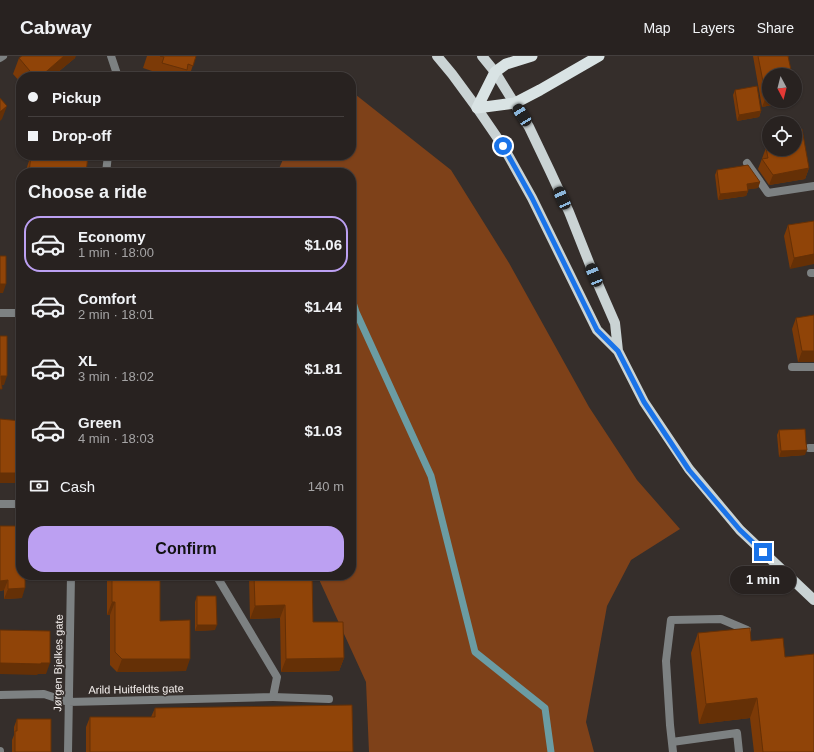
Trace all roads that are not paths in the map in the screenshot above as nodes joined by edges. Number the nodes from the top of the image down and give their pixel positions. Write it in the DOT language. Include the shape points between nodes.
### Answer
graph roads {
  1 [pos="3,56"];
  2 [pos="111,56"];
  3 [pos="437,56"];
  4 [pos="482,56"];
  5 [pos="532,56"];
  6 [pos="599,56"];
  7 [pos="0,58"];
  8 [pos="117,72"];
  9 [pos="495,72"];
  10 [pos="515,103"];
  11 [pos="477,108"];
  12 [pos="746,163"];
  13 [pos="814,186"];
  14 [pos="0,313"];
  15 [pos="16,313"];
  16 [pos="618,351"];
  17 [pos="792,367"];
  18 [pos="814,367"];
  19 [pos="0,504"];
  20 [pos="16,504"];
  21 [pos="71,580"];
  22 [pos="219,580"];
  23 [pos="814,600"];
  24 [pos="746,630"];
  25 [pos="0,695"];
  26 [pos="273,697"];
  27 [pos="329,699"];
  28 [pos="68,702"];
  29 [pos="672,742"];
  30 [pos="68,752"];
  31 [pos="673,752"];
  32 [pos="739,752"];
  1 -- 7 [label="street"];
  2 -- 8 [label="street"];
  3 -- 11 [label="main road"];
  4 -- 9 [label="main road"];
  5 -- 9 [label="highway" via="506,64"];
  6 -- 10 [label="highway"];
  9 -- 10 [label="main road"];
  9 -- 11 [label="highway"];
  10 -- 11 [label="highway"];
  10 -- 16 [label="main road" via="529,126 569,212 615,323"];
  11 -- 16 [label="main road" via="503,146 532,198 597,330"];
  12 -- 13 [label="street" via="768,193"];
  14 -- 15 [label="street"];
  16 -- 23 [label="main road" via="644,402 689,470 740,530"];
  17 -- 18 [label="street"];
  19 -- 20 [label="street"];
  21 -- 28 [label="street, Jørgen Bjelkes gate"];
  22 -- 26 [label="street" via="277,677"];
  24 -- 29 [label="street" via="721,619 671,620 666,661"];
  25 -- 28 [label="street, Arild Huitfeldts gate" via="44,694"];
  26 -- 27 [label="street, Arild Huitfeldts gate"];
  26 -- 28 [label="street, Arild Huitfeldts gate"];
  28 -- 30 [label="street, Jørgen Bjelkes gate"];
  29 -- 31 [label="street"];
  29 -- 32 [label="street" via="736,733"];
}
